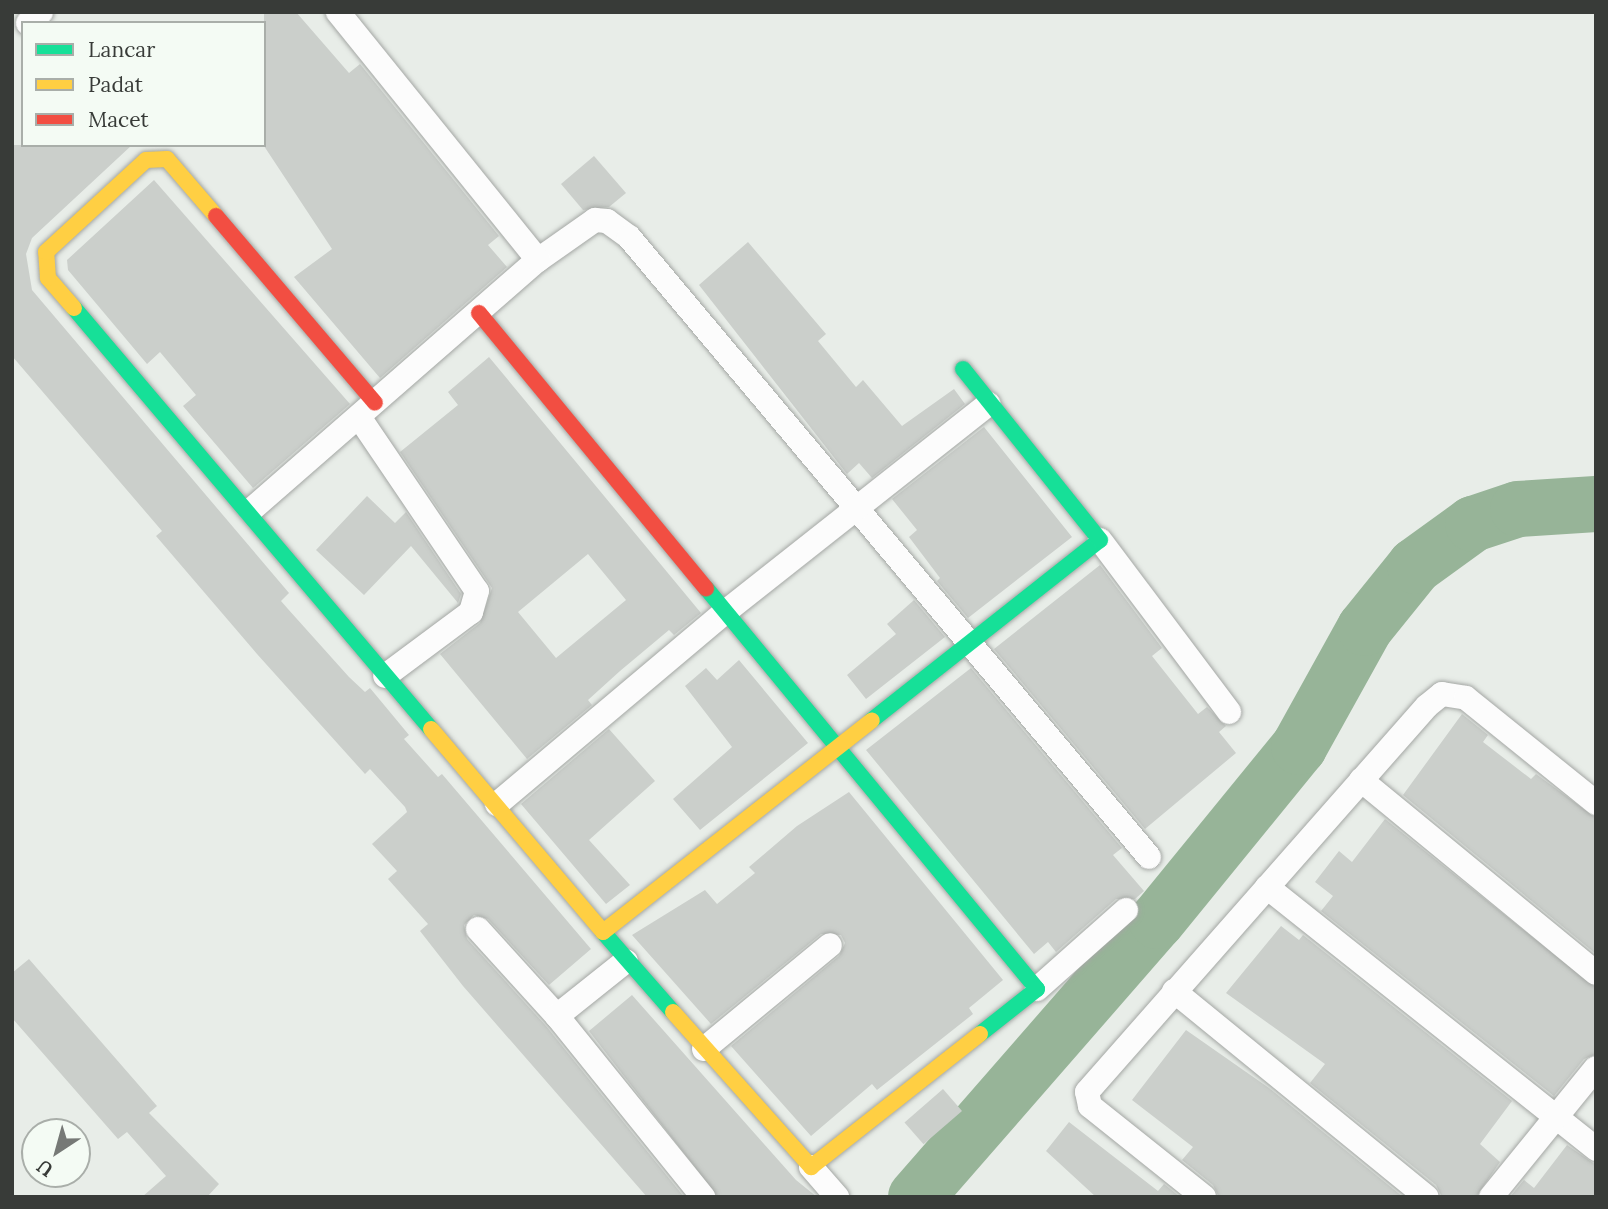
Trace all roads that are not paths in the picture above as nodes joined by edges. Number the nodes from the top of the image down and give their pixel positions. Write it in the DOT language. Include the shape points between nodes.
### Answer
graph roads {
  1 [pos="338,12"];
  2 [pos="538,260"];
  3 [pos="479,313"];
  4 [pos="962,369"];
  5 [pos="989,404"];
  6 [pos="367,410"];
  7 [pos="251,510"];
  8 [pos="855,510"];
  9 [pos="1100,540"];
  10 [pos="724,613"];
  11 [pos="970,640"];
  12 [pos="385,676"];
  13 [pos="1229,712"];
  14 [pos="838,751"];
  15 [pos="1361,780"];
  16 [pos="1596,803"];
  17 [pos="497,804"];
  18 [pos="1149,857"];
  19 [pos="1267,887"];
  20 [pos="1126,910"];
  21 [pos="478,929"];
  22 [pos="603,932"];
  23 [pos="830,945"];
  24 [pos="626,961"];
  25 [pos="1596,973"];
  26 [pos="1037,989"];
  27 [pos="1174,990"];
  28 [pos="557,1016"];
  29 [pos="704,1049"];
  30 [pos="1596,1068"];
  31 [pos="1554,1119"];
  32 [pos="1596,1149"];
  33 [pos="810,1167"];
  34 [pos="703,1197"];
  35 [pos="837,1197"];
  36 [pos="1203,1197"];
  37 [pos="1427,1197"];
  38 [pos="1491,1197"];
  1 -- 2 [label="street"];
  2 -- 3 [label="street"];
  2 -- 8 [label="street" via="595,220 618,227"];
  3 -- 6 [label="street"];
  3 -- 10 [label="street"];
  4 -- 5 [label="street"];
  5 -- 8 [label="street"];
  5 -- 9 [label="street"];
  6 -- 7 [label="street"];
  6 -- 7 [label="street" via="167,159 146,160 51,244 45,270"];
  6 -- 12 [label="street" via="477,591 471,612"];
  7 -- 12 [label="street"];
  8 -- 10 [label="street"];
  8 -- 11 [label="street"];
  9 -- 11 [label="street"];
  9 -- 13 [label="street"];
  10 -- 14 [label="street"];
  10 -- 17 [label="street"];
  11 -- 14 [label="street"];
  11 -- 18 [label="street"];
  12 -- 17 [label="street"];
  14 -- 22 [label="street"];
  14 -- 26 [label="street"];
  15 -- 16 [label="street" via="1434,699 1457,695"];
  15 -- 19 [label="street"];
  15 -- 25 [label="street"];
  17 -- 22 [label="street"];
  19 -- 27 [label="street"];
  19 -- 31 [label="street"];
  20 -- 26 [label="street"];
  21 -- 28 [label="street"];
  22 -- 24 [label="street"];
  23 -- 29 [label="street"];
  24 -- 28 [label="street"];
  24 -- 29 [label="street"];
  26 -- 33 [label="street"];
  27 -- 36 [label="street" via="1090,1085 1087,1101"];
  27 -- 37 [label="street"];
  28 -- 34 [label="street"];
  29 -- 33 [label="street"];
  30 -- 31 [label="street"];
  31 -- 32 [label="street"];
  31 -- 38 [label="street"];
  33 -- 35 [label="street"];
}
